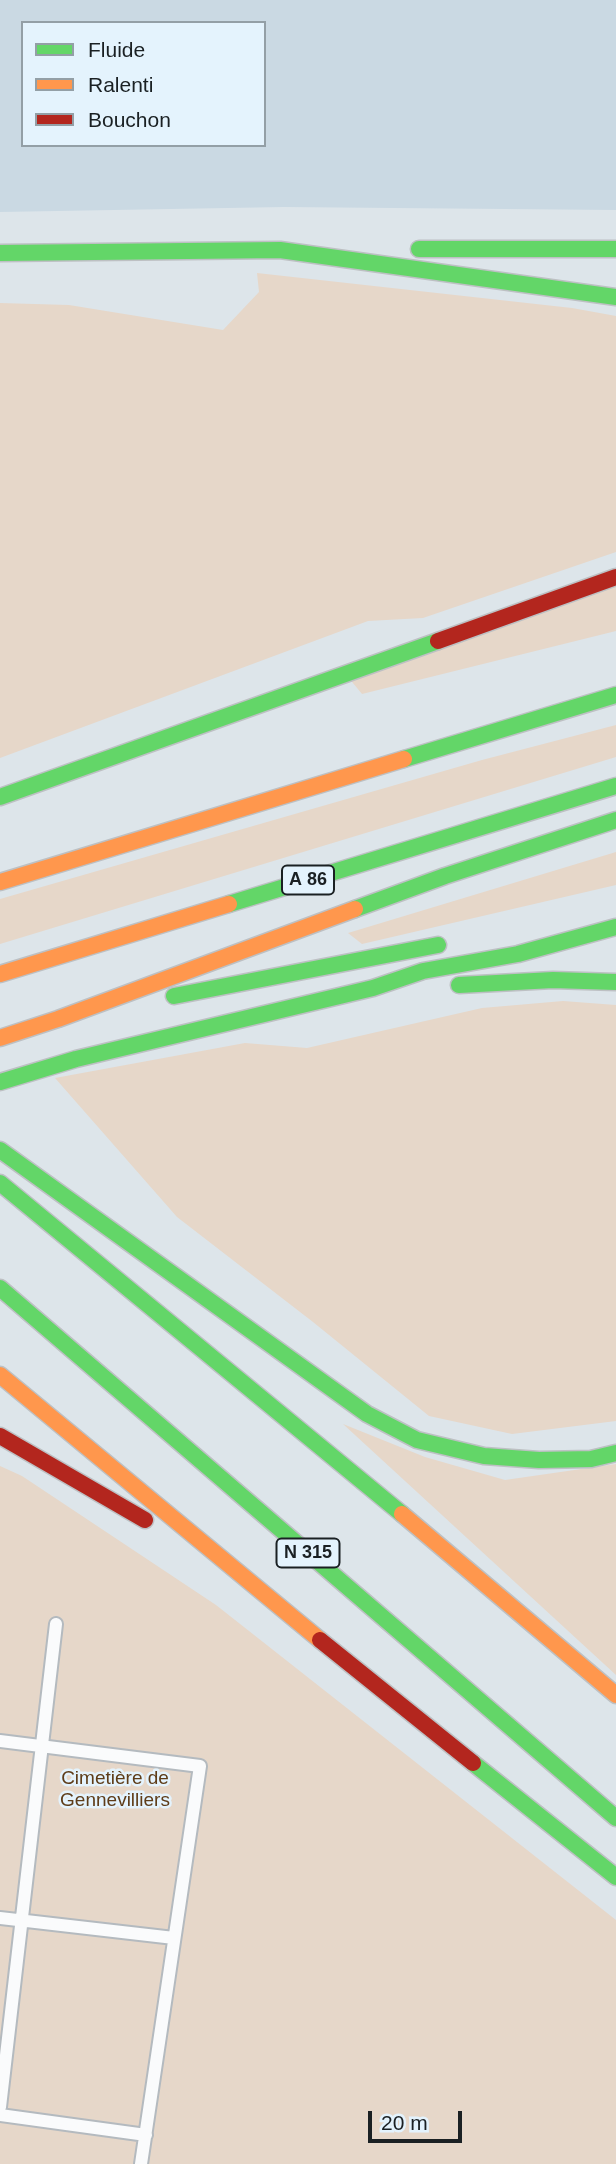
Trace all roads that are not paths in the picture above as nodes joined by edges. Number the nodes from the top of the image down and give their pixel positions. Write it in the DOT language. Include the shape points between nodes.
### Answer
graph roads {
  1 [pos="616,249"];
  2 [pos="280,250"];
  3 [pos="0,253"];
  4 [pos="616,297"];
  5 [pos="616,577"];
  6 [pos="616,695"];
  7 [pos="616,786"];
  8 [pos="0,797"];
  9 [pos="616,820"];
  10 [pos="0,882"];
  11 [pos="616,927"];
  12 [pos="452,942"];
  13 [pos="0,974"];
  14 [pos="616,982"];
  15 [pos="373,988"];
  16 [pos="58,1019"];
  17 [pos="0,1038"];
  18 [pos="0,1082"];
  19 [pos="0,1150"];
  20 [pos="0,1183"];
  21 [pos="0,1288"];
  22 [pos="0,1375"];
  23 [pos="0,1436"];
  24 [pos="616,1453"];
  25 [pos="251,1585"];
  26 [pos="56,1624"];
  27 [pos="616,1695"];
  28 [pos="0,1741"];
  29 [pos="44,1746"];
  30 [pos="616,1818"];
  31 [pos="616,1877"];
  32 [pos="0,1918"];
  33 [pos="23,1920"];
  34 [pos="174,1938"];
  35 [pos="0,2107"];
  36 [pos="0,2115"];
  37 [pos="146,2135"];
  38 [pos="141,2164"];
  1 -- 2 [label="highway"];
  2 -- 3 [label="highway"];
  2 -- 4 [label="highway"];
  5 -- 8 [label="highway"];
  6 -- 10 [label="highway"];
  7 -- 13 [label="highway, A 86"];
  9 -- 16 [label="highway" via="445,876"];
  11 -- 15 [label="highway" via="518,954 423,971"];
  12 -- 16 [label="highway"];
  14 -- 15 [label="highway" via="553,980"];
  15 -- 18 [label="highway" via="76,1059"];
  16 -- 17 [label="highway"];
  19 -- 24 [label="highway" via="368,1414 416,1440 484,1455 539,1460 591,1459"];
  20 -- 27 [label="highway"];
  21 -- 30 [label="highway, N 315"];
  22 -- 25 [label="highway"];
  23 -- 25 [label="highway"];
  25 -- 31 [label="highway"];
  26 -- 29 [label="lane"];
  28 -- 29 [label="lane"];
  29 -- 33 [label="lane"];
  29 -- 34 [label="lane" via="200,1766"];
  32 -- 33 [label="lane"];
  33 -- 34 [label="lane"];
  33 -- 35 [label="lane"];
  34 -- 37 [label="lane"];
  36 -- 37 [label="lane"];
  37 -- 38 [label="lane"];
}
